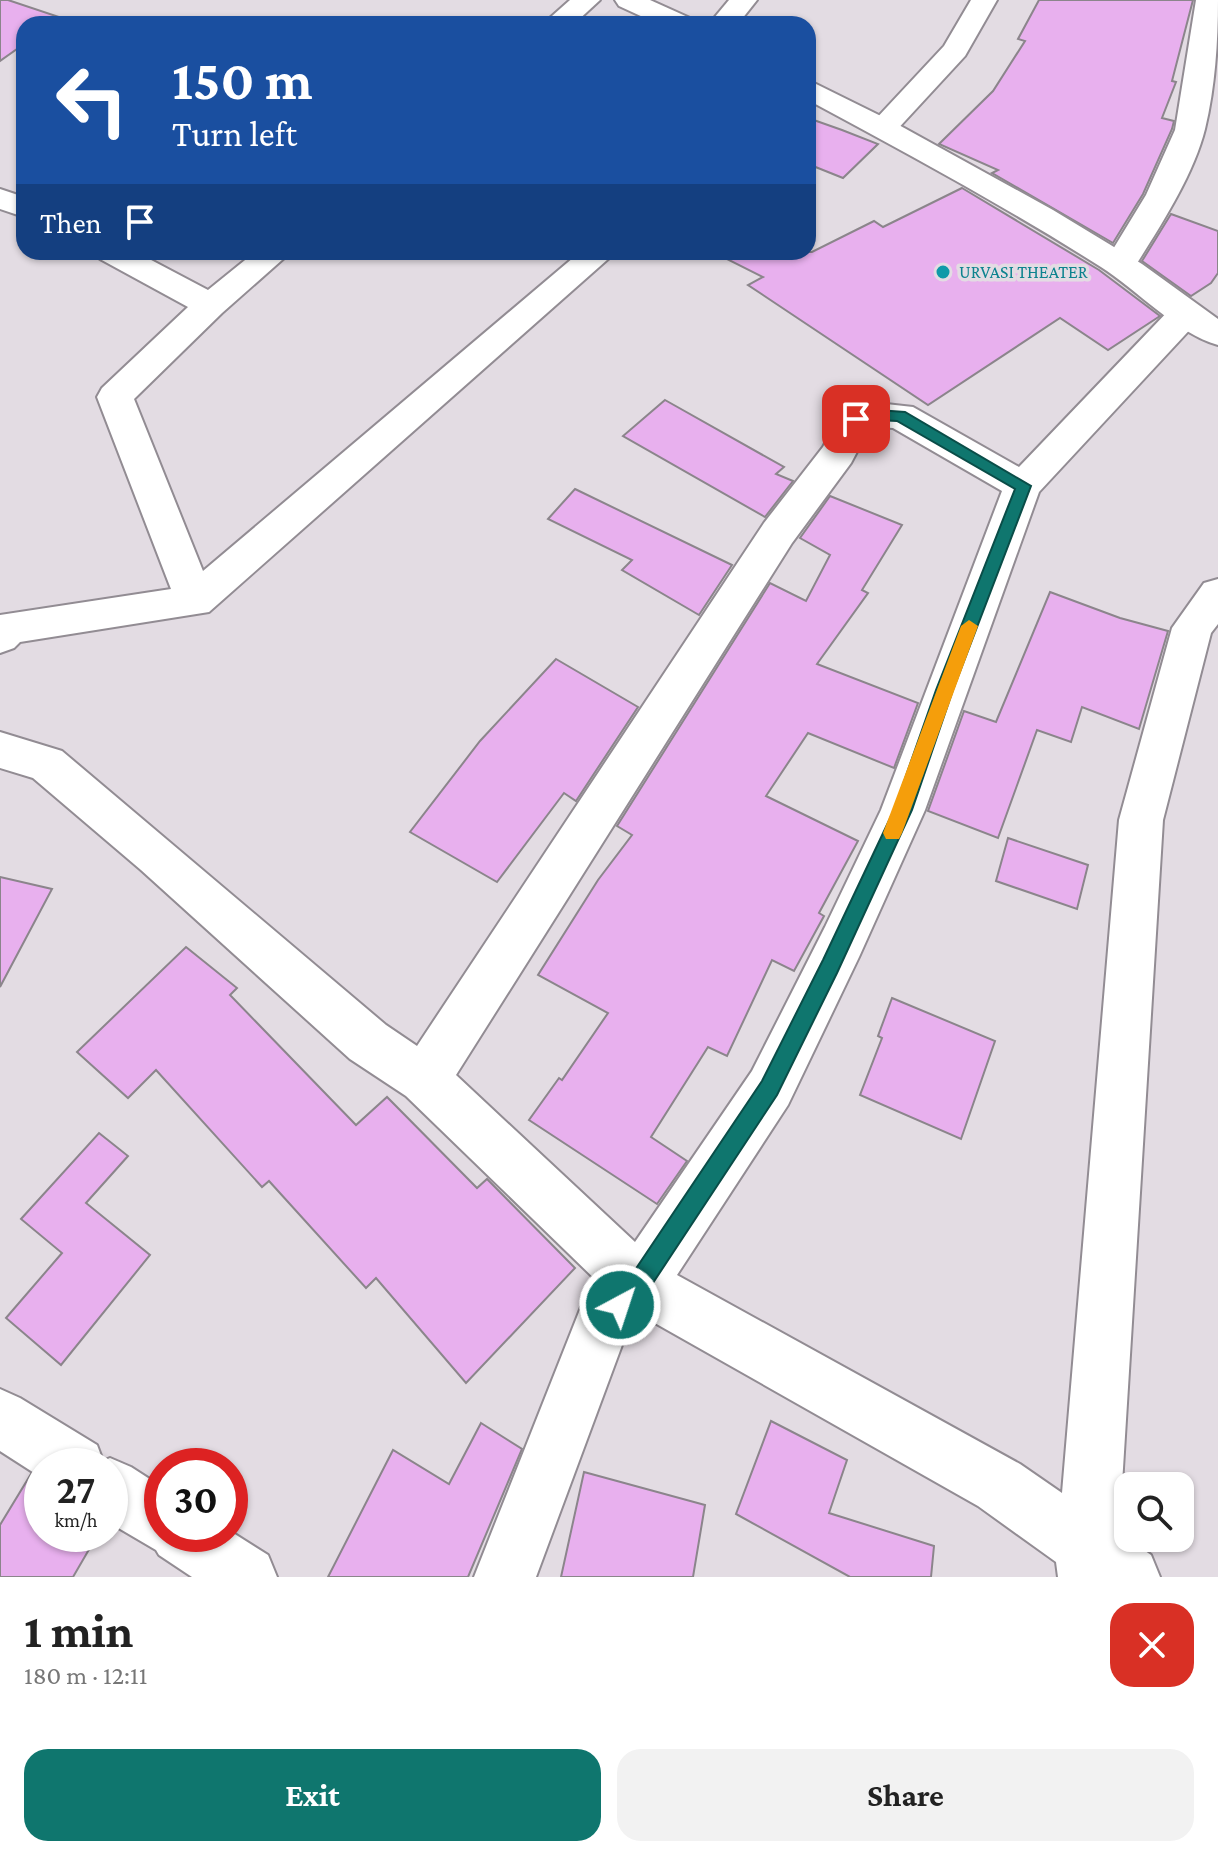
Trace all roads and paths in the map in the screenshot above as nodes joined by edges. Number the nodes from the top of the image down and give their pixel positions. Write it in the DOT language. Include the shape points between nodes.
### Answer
graph roads {
  1 [pos="587,0"];
  2 [pos="628,0"];
  3 [pos="744,0"];
  4 [pos="984,0"];
  5 [pos="1209,0"];
  6 [pos="567,16"];
  7 [pos="663,16"];
  8 [pos="730,16"];
  9 [pos="816,93"];
  10 [pos="883,128"];
  11 [pos="126,260"];
  12 [pos="265,260"];
  13 [pos="591,260"];
  14 [pos="1120,264"];
  15 [pos="210,305"];
  16 [pos="1202,324"];
  17 [pos="1023,486"];
  18 [pos="1218,594"];
  19 [pos="195,601"];
  20 [pos="0,637"];
  21 [pos="0,750"];
  22 [pos="424,1079"];
  23 [pos="639,1284"];
  24 [pos="5,1432"];
  25 [pos="38,1448"];
  26 [pos="208,1552"];
  27 [pos="1100,1567"];
  28 [pos="246,1577"];
  29 [pos="505,1577"];
  1 -- 6 [label="street"];
  2 -- 7 [label="street"];
  3 -- 8 [label="street"];
  4 -- 10 [label="street" via="955,50"];
  5 -- 14 [label="street" via="1190,130 1162,195"];
  9 -- 10 [label="street"];
  10 -- 14 [label="street"];
  11 -- 15 [label="street"];
  12 -- 15 [label="street"];
  13 -- 19 [label="street"];
  14 -- 16 [label="street"];
  15 -- 19 [label="street" via="115,397"];
  16 -- 17 [label="street"];
  17 -- 22 [label="street" via="900,416 856,419 838,454 778,533"];
  17 -- 23 [label="street" via="903,810 842,942 770,1088"];
  18 -- 27 [label="street" via="1192,628 1141,820"];
  19 -- 20 [label="street" via="9,628"];
  21 -- 22 [label="street" via="47,764 368,1042"];
  22 -- 23 [label="street"];
  23 -- 27 [label="street" via="999,1485"];
  23 -- 29 [label="street" via="601,1327"];
  24 -- 25 [label="street"];
  26 -- 28 [label="street"];
}
